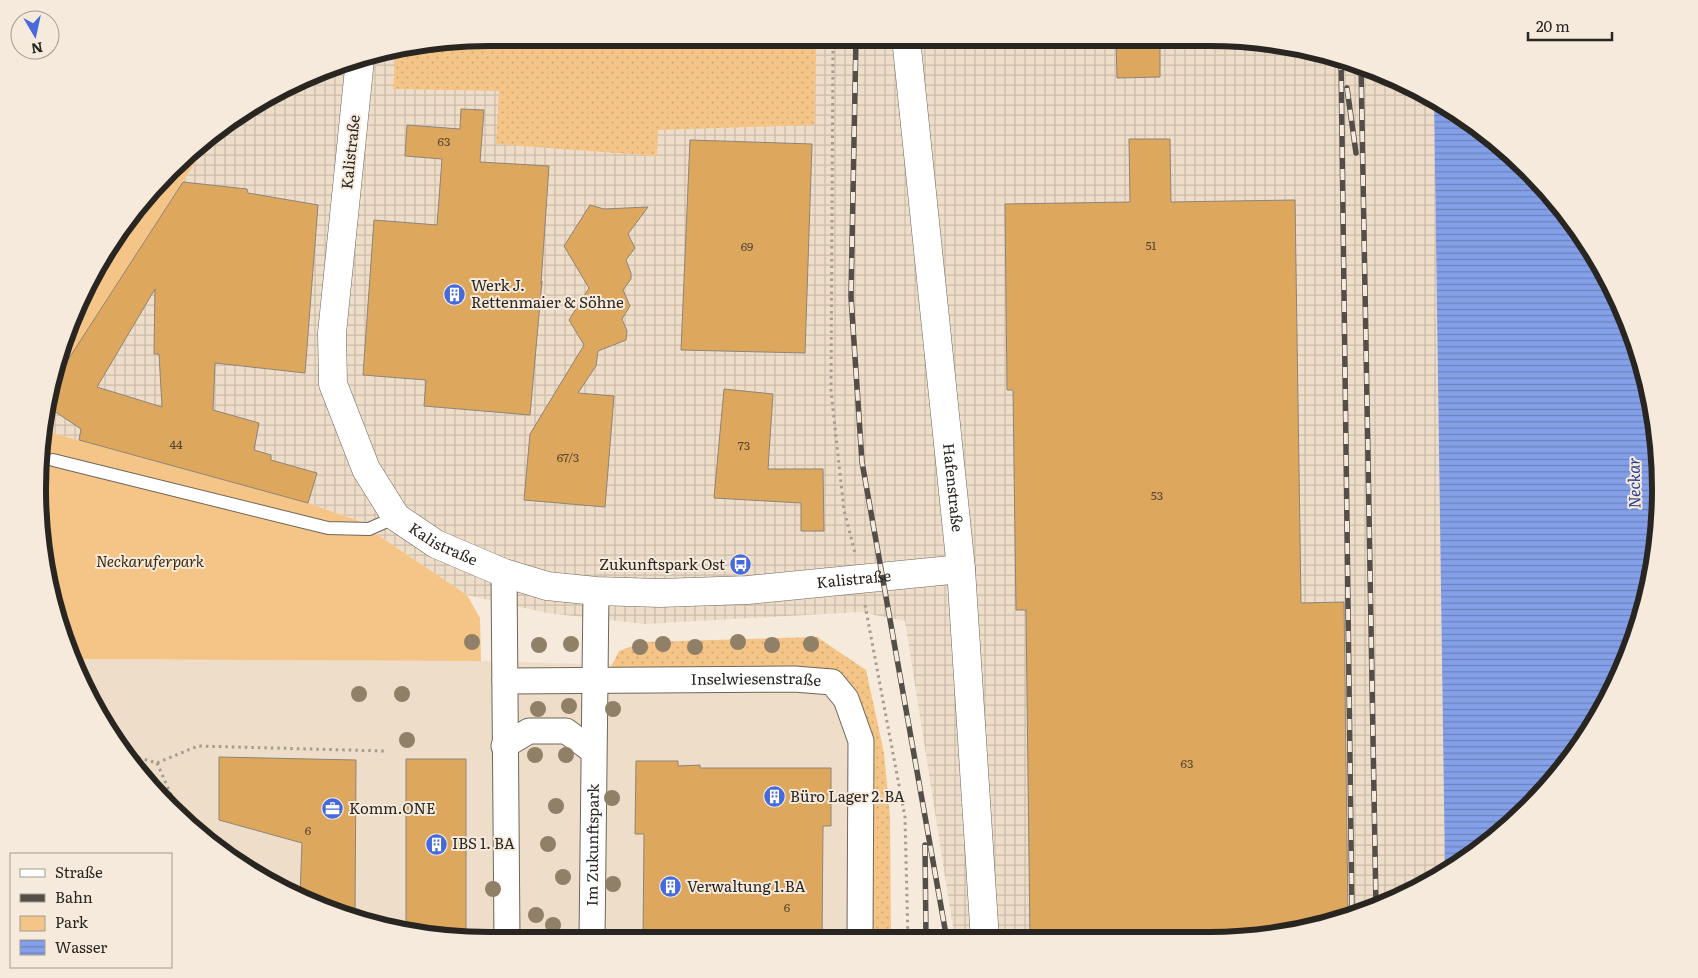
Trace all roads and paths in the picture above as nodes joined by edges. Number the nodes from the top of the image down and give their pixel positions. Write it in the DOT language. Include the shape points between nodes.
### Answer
graph roads {
  1 [pos="834,46"];
  2 [pos="907,46"];
  3 [pos="359,66"];
  4 [pos="53,460"];
  5 [pos="396,516"];
  6 [pos="961,569"];
  7 [pos="504,573"];
  8 [pos="861,579"];
  9 [pos="596,592"];
  10 [pos="505,681"];
  11 [pos="595,681"];
  12 [pos="504,746"];
  13 [pos="385,751"];
  14 [pos="593,751"];
  15 [pos="137,757"];
  16 [pos="157,763"];
  17 [pos="172,798"];
  18 [pos="507,932"];
  19 [pos="592,932"];
  20 [pos="860,932"];
  21 [pos="908,932"];
  22 [pos="984,932"];
  1 -- 8 [label="path" via="831,391 844,510"];
  2 -- 6 [label="street, Hafenstraße"];
  3 -- 5 [label="street, Kalistraße" via="332,333 333,384 366,469"];
  4 -- 5 [label="lane" via="328,528 369,529"];
  5 -- 7 [label="street, Kalistraße" via="436,544"];
  6 -- 8 [label="street, Kalistraße"];
  6 -- 22 [label="street, Hafenstraße"];
  7 -- 9 [label="street, Kalistraße" via="547,586"];
  7 -- 10 [label="street"];
  8 -- 9 [label="street, Kalistraße" via="748,590"];
  8 -- 21 [label="path" via="868,634 884,699 905,817"];
  9 -- 11 [label="street, Im Zukunftspark"];
  10 -- 11 [label="street, Inselwiesenstraße"];
  10 -- 12 [label="street"];
  11 -- 14 [label="street, Im Zukunftspark"];
  11 -- 20 [label="street, Inselwiesenstraße" via="832,682 846,698 861,741"];
  12 -- 14 [label="street" via="528,731 566,731"];
  12 -- 18 [label="street"];
  13 -- 16 [label="path" via="198,746"];
  14 -- 19 [label="street, Im Zukunftspark"];
  15 -- 16 [label="path"];
  16 -- 17 [label="path"];
}
